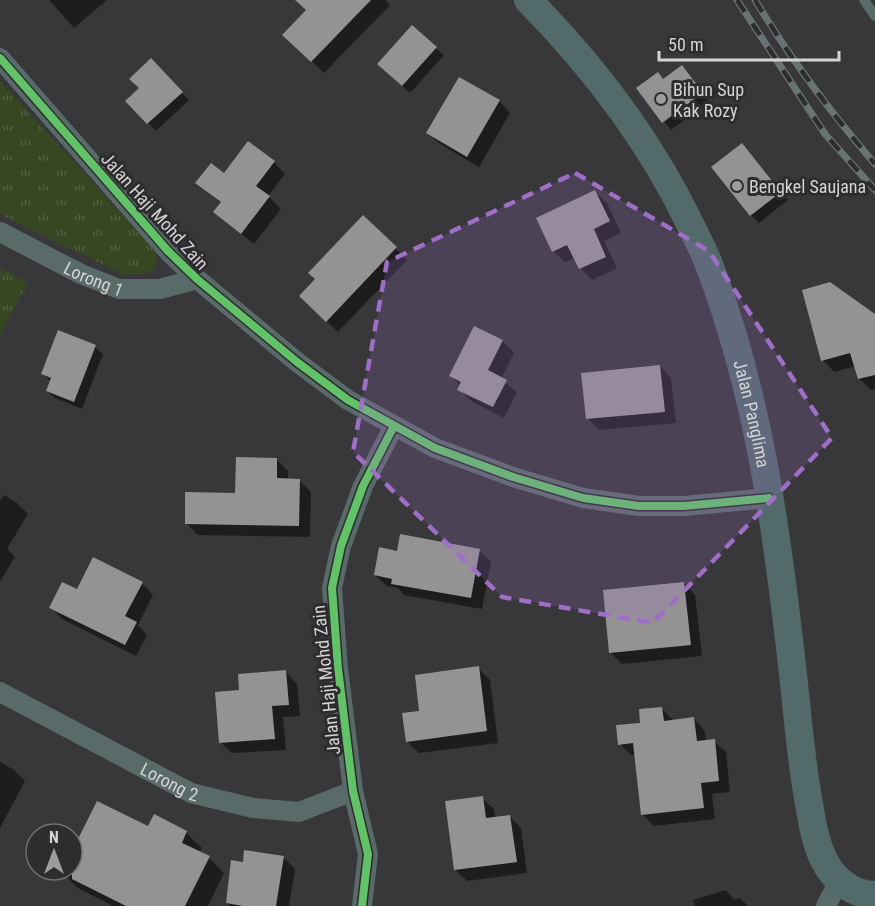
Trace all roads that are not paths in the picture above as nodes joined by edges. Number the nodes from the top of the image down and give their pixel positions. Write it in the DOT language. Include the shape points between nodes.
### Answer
graph roads {
  1 [pos="528,0"];
  2 [pos="864,0"];
  3 [pos="875,16"];
  4 [pos="0,58"];
  5 [pos="0,232"];
  6 [pos="196,279"];
  7 [pos="394,426"];
  8 [pos="769,498"];
  9 [pos="0,692"];
  10 [pos="353,791"];
  11 [pos="839,881"];
  12 [pos="875,895"];
  13 [pos="362,906"];
  14 [pos="826,906"];
  1 -- 8 [label="main road, Jalan Panglima" via="591,69 634,125 679,201 709,264 730,323 751,398"];
  2 -- 3 [label="lane"];
  4 -- 6 [label="street, Jalan Haji Mohd Zain"];
  5 -- 6 [label="street, Lorong 1" via="119,289 160,289"];
  6 -- 7 [label="street, Jalan Haji Mohd Zain" via="348,400"];
  7 -- 8 [label="street, Jalan Haji Mohd Zain" via="435,448 582,498 639,506 684,506"];
  7 -- 10 [label="street, Jalan Haji Mohd Zain" via="363,486 341,546 332,588"];
  8 -- 11 [label="main road, Jalan Panglima" via="810,810 824,861"];
  9 -- 10 [label="street, Lorong 2" via="190,793 253,808 299,812"];
  10 -- 13 [label="street, Jalan Haji Mohd Zain" via="368,854"];
  11 -- 12 [label="main road" via="853,890"];
  11 -- 14 [label="street"];
}
